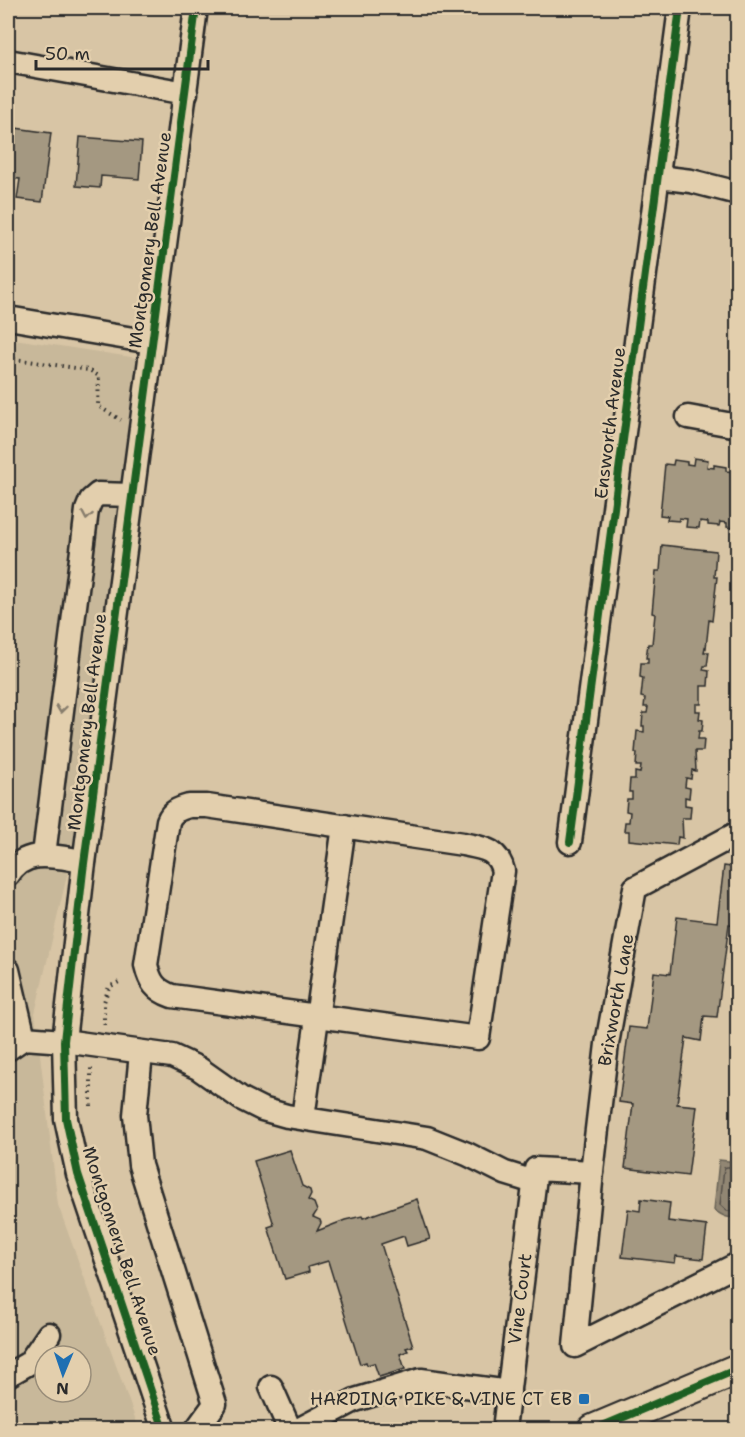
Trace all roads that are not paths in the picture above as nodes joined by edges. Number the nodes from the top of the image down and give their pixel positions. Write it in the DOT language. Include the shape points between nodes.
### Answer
graph roads {
  1 [pos="196,8"];
  2 [pos="680,8"];
  3 [pos="8,62"];
  4 [pos="186,93"];
  5 [pos="658,177"];
  6 [pos="738,193"];
  7 [pos="8,318"];
  8 [pos="151,342"];
  9 [pos="688,417"];
  10 [pos="738,426"];
  11 [pos="131,495"];
  12 [pos="344,826"];
  13 [pos="738,833"];
  14 [pos="570,842"];
  15 [pos="44,855"];
  16 [pos="84,861"];
  17 [pos="8,875"];
  18 [pos="8,970"];
  19 [pos="317,1016"];
  20 [pos="64,1041"];
  21 [pos="16,1044"];
  22 [pos="141,1053"];
  23 [pos="303,1118"];
  24 [pos="592,1172"];
  25 [pos="535,1176"];
  26 [pos="738,1264"];
  27 [pos="49,1334"];
  28 [pos="738,1369"];
  29 [pos="8,1375"];
  30 [pos="271,1387"];
  31 [pos="508,1392"];
  32 [pos="164,1430"];
  33 [pos="196,1430"];
  34 [pos="290,1430"];
  35 [pos="298,1430"];
  36 [pos="506,1430"];
  37 [pos="593,1430"];
  1 -- 4 [label="street, Montgomery Bell Avenue"];
  2 -- 5 [label="street, Ensworth Avenue"];
  3 -- 4 [label="street"];
  4 -- 8 [label="street, Montgomery Bell Avenue"];
  5 -- 6 [label="street"];
  5 -- 14 [label="street, Ensworth Avenue"];
  7 -- 8 [label="street"];
  8 -- 11 [label="street, Montgomery Bell Avenue"];
  9 -- 10 [label="street"];
  11 -- 15 [label="street, one-way" via="98,494 87,510"];
  11 -- 16 [label="street, Montgomery Bell Avenue"];
  12 -- 19 [label="street"];
  12 -- 19 [label="street" via="479,847 500,859 503,871 478,1038"];
  12 -- 19 [label="street" via="207,806 189,806 171,814 146,965 150,981 159,992 172,996"];
  13 -- 24 [label="street, Brixworth Lane" via="635,888 607,1044"];
  15 -- 16 [label="street"];
  15 -- 17 [label="street" via="25,858"];
  16 -- 20 [label="street, Montgomery Bell Avenue"];
  18 -- 21 [label="street"];
  19 -- 23 [label="street"];
  20 -- 21 [label="street"];
  20 -- 22 [label="street"];
  20 -- 32 [label="street, Montgomery Bell Avenue" via="66,1119 78,1174"];
  22 -- 23 [label="street" via="172,1056 198,1068 242,1099"];
  22 -- 33 [label="street" via="135,1115 140,1165 215,1404"];
  23 -- 25 [label="street" via="428,1138 505,1173"];
  24 -- 25 [label="street"];
  24 -- 26 [label="street" via="575,1346"];
  25 -- 31 [label="street, Vine Court"];
  27 -- 29 [label="street" via="29,1363"];
  28 -- 37 [label="main road"];
  30 -- 34 [label="street"];
  31 -- 35 [label="street" via="421,1380 355,1400"];
  31 -- 36 [label="street, Vine Court"];
}
